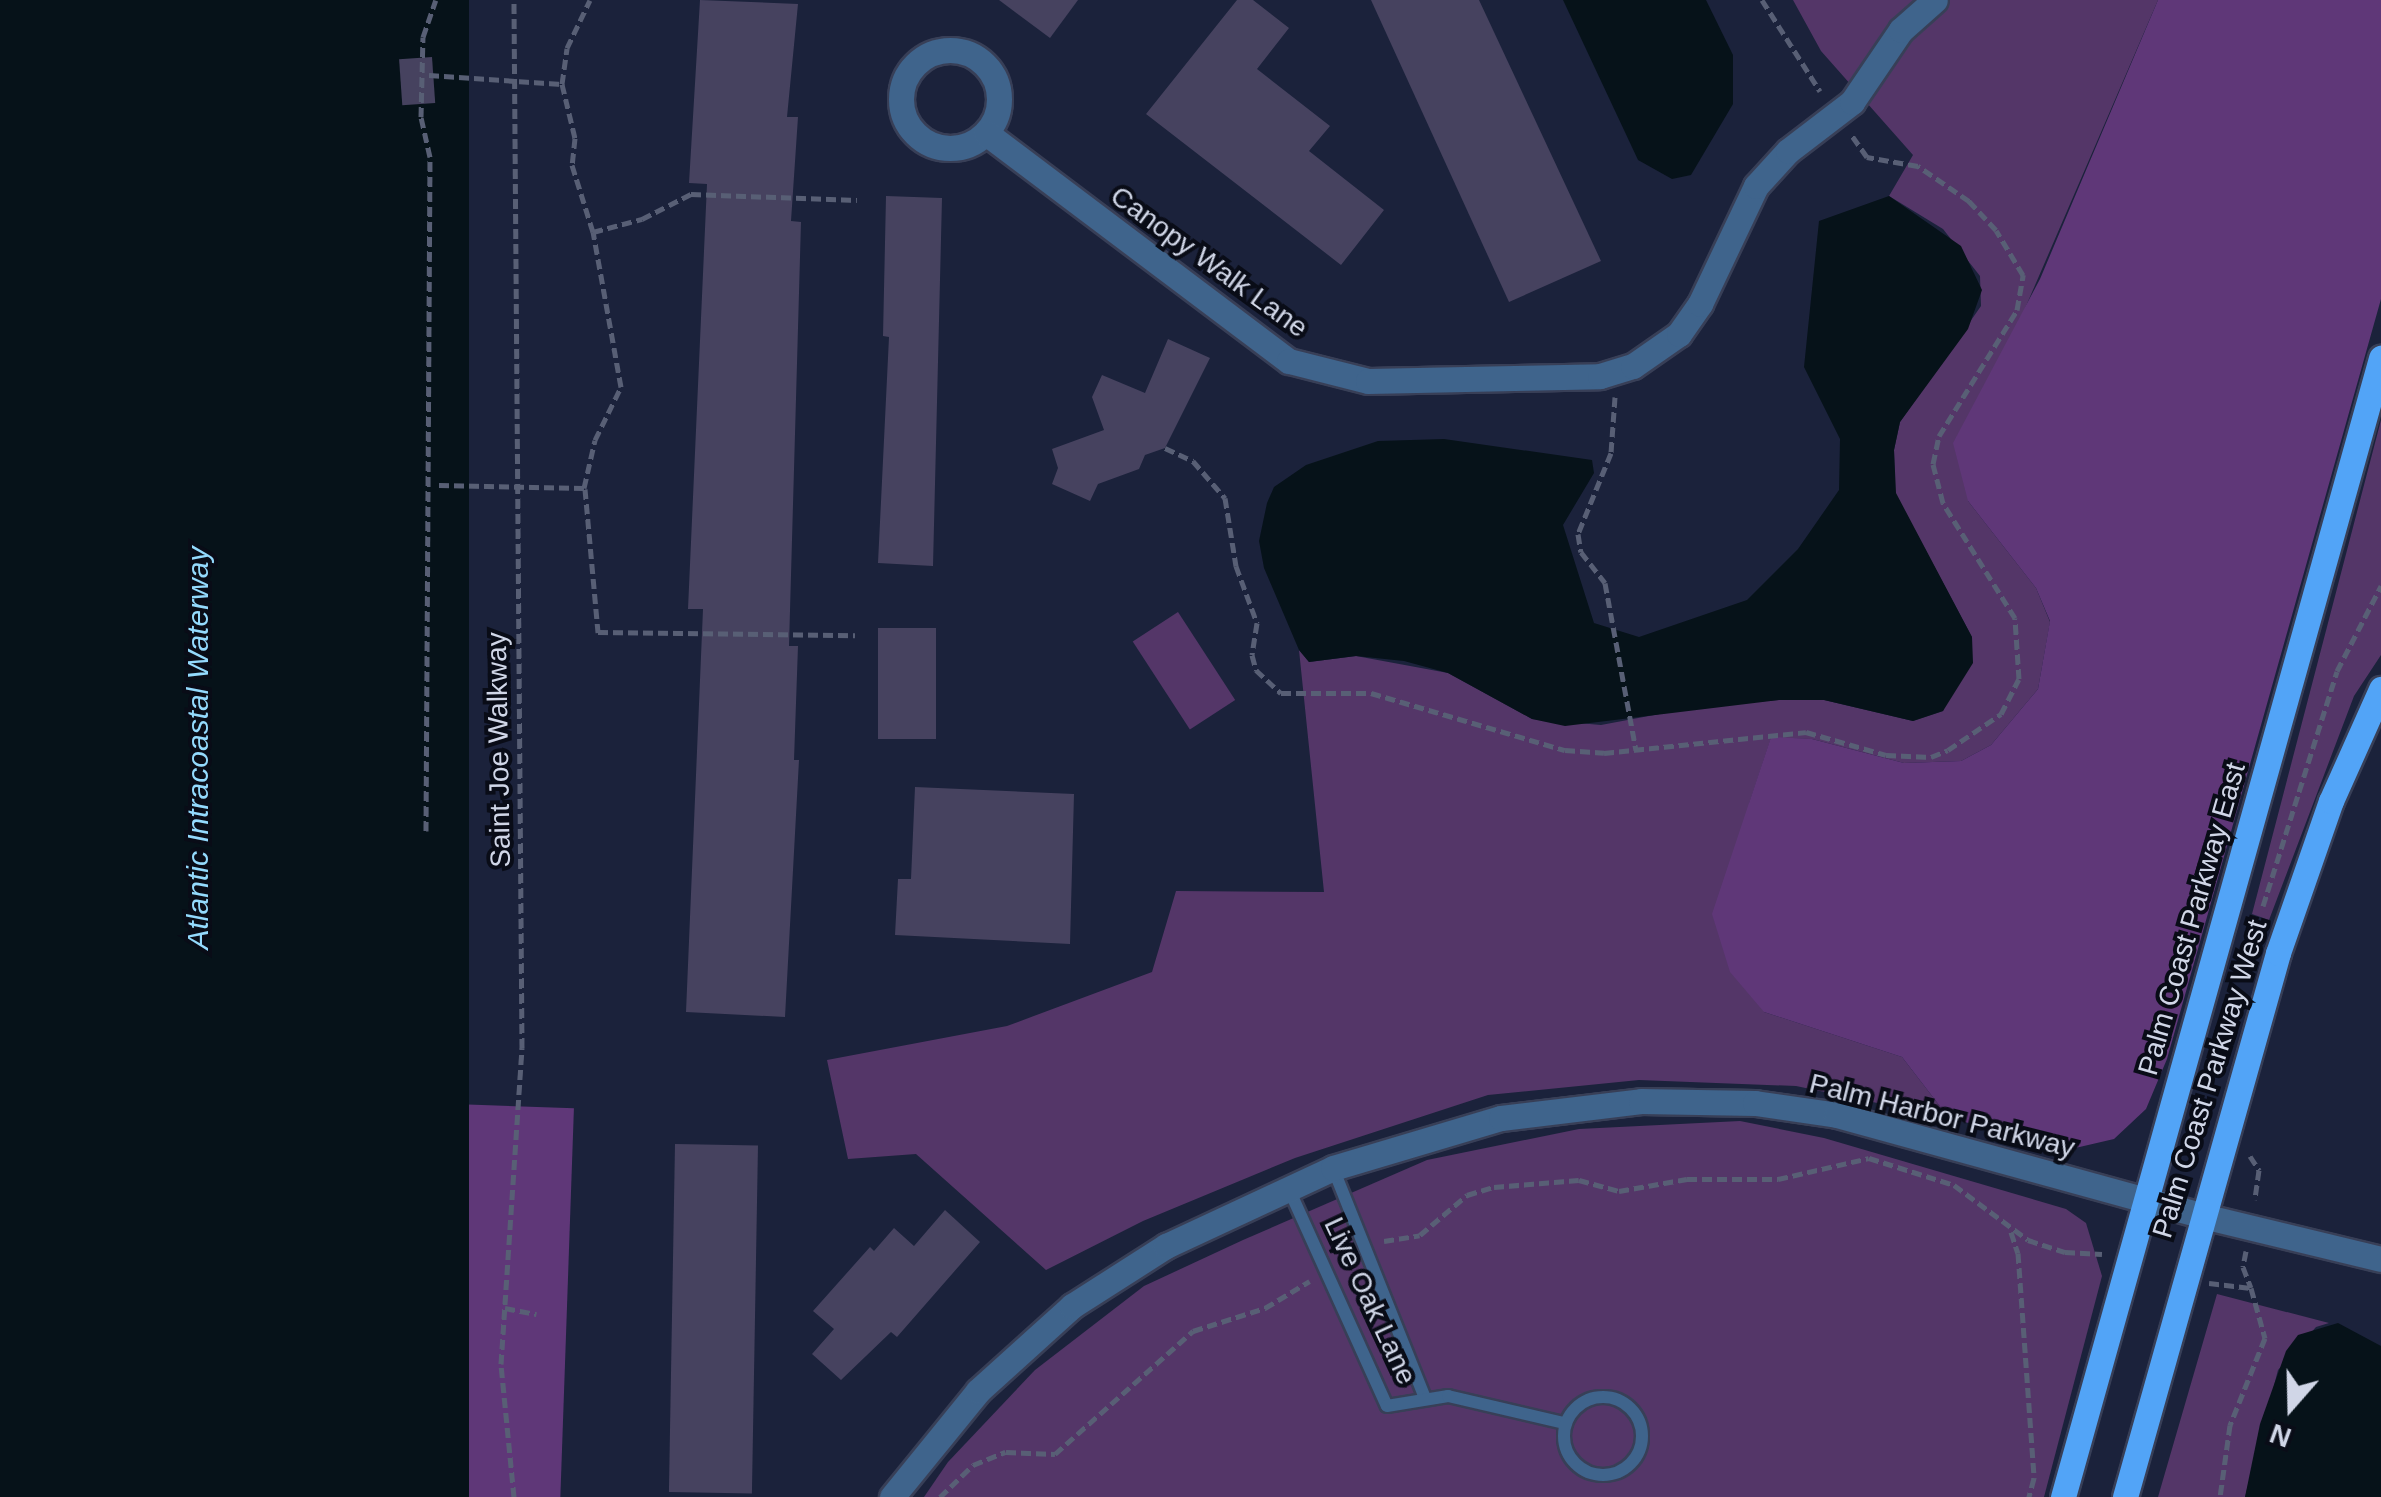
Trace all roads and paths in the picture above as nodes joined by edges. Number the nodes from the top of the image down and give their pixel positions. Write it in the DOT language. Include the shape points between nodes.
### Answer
graph roads {
  1 [pos="436,0"];
  2 [pos="514,0"];
  3 [pos="590,0"];
  4 [pos="1762,0"];
  5 [pos="1935,0"];
  6 [pos="429,74"];
  7 [pos="513,78"];
  8 [pos="562,84"];
  9 [pos="1838,116"];
  10 [pos="986,133"];
  11 [pos="857,200"];
  12 [pos="592,232"];
  13 [pos="2381,358"];
  14 [pos="1616,373"];
  15 [pos="1165,448"];
  16 [pos="439,485"];
  17 [pos="584,488"];
  18 [pos="516,489"];
  19 [pos="855,635"];
  20 [pos="2381,689"];
  21 [pos="1636,750"];
  22 [pos="426,832"];
  23 [pos="2247,1155"];
  24 [pos="1333,1168"];
  25 [pos="1288,1186"];
  26 [pos="2256,1194"];
  27 [pos="2143,1200"];
  28 [pos="2199,1215"];
  29 [pos="2009,1228"];
  30 [pos="1364,1245"];
  31 [pos="2381,1258"];
  32 [pos="2128,1261"];
  33 [pos="2243,1267"];
  34 [pos="1328,1268"];
  35 [pos="2183,1276"];
  36 [pos="2251,1288"];
  37 [pos="504,1308"];
  38 [pos="536,1314"];
  39 [pos="1424,1395"];
  40 [pos="1564,1424"];
  41 [pos="514,1497"];
  42 [pos="892,1497"];
  43 [pos="940,1497"];
  44 [pos="2029,1497"];
  45 [pos="2063,1497"];
  46 [pos="2125,1497"];
  47 [pos="2220,1497"];
  1 -- 22 [label="path" via="424,38 420,117 430,157"];
  2 -- 7 [label="path, Saint Joe Walkway"];
  3 -- 8 [label="path" via="567,48"];
  4 -- 9 [label="path"];
  5 -- 9 [label="street" via="1901,30"];
  6 -- 7 [label="path"];
  7 -- 8 [label="path" via="536,86"];
  7 -- 18 [label="path, Saint Joe Walkway"];
  8 -- 12 [label="path" via="575,138 572,164"];
  9 -- 14 [label="street" via="1788,151 1756,186 1679,334"];
  9 -- 21 [label="path" via="1868,157 1918,166 1969,201 1996,230 2022,275 2016,310 1939,436 1934,464 1943,503 2015,618 2020,678 2001,714 1931,757 1886,755 1826,732"];
  10 -- 14 [label="street, Canopy Walk Lane" via="1290,361 1368,380 1576,380"];
  11 -- 12 [label="path" via="692,194 642,219"];
  12 -- 17 [label="path" via="621,387 596,440"];
  13 -- 27 [label="main road, Palm Coast Parkway East"];
  14 -- 21 [label="path" via="1611,452 1585,503 1578,534 1609,600"];
  15 -- 21 [label="path" via="1194,461 1230,512 1236,566 1257,622 1252,655 1268,685 1294,696 1371,694 1528,744"];
  16 -- 18 [label="path"];
  17 -- 18 [label="path"];
  17 -- 19 [label="path" via="598,632"];
  18 -- 37 [label="path, Saint Joe Walkway" via="522,1048"];
  20 -- 28 [label="main road, Palm Coast Parkway West" via="2298,890"];
  23 -- 26 [label="path" via="2257,1160"];
  24 -- 25 [label="street, Palm Harbor Parkway"];
  24 -- 27 [label="street, Palm Harbor Parkway" via="1501,1118 1641,1101 1755,1102 1837,1115"];
  24 -- 30 [label="lane, Live Oak Lane"];
  25 -- 34 [label="lane, Live Oak Lane"];
  25 -- 42 [label="street, Palm Harbor Parkway" via="1166,1246 1072,1306 978,1391"];
  27 -- 28 [label="street, Palm Harbor Parkway"];
  27 -- 32 [label="main road, Palm Coast Parkway East"];
  28 -- 31 [label="street, Palm Harbor Parkway"];
  28 -- 35 [label="main road, Palm Coast Parkway West"];
  29 -- 30 [label="path" via="1954,1184 1869,1158 1778,1180 1686,1178 1619,1191 1578,1180 1494,1187 1467,1196 1420,1235"];
  29 -- 32 [label="path" via="2064,1252"];
  29 -- 44 [label="path" via="2018,1254 2034,1478"];
  30 -- 39 [label="lane, Live Oak Lane"];
  32 -- 45 [label="main road, Palm Coast Parkway East"];
  33 -- 36 [label="path"];
  34 -- 39 [label="lane, Live Oak Lane" via="1387,1406"];
  34 -- 43 [label="path" via="1265,1308 1193,1330 1055,1454 1006,1452 974,1466"];
  35 -- 36 [label="path"];
  35 -- 46 [label="main road, Palm Coast Parkway West"];
  36 -- 47 [label="path" via="2265,1338 2230,1425"];
  37 -- 38 [label="path"];
  37 -- 41 [label="path, Saint Joe Walkway" via="501,1364"];
  39 -- 40 [label="lane, Live Oak Lane"];
  40 -- 40 [label="lane" via="1572,1461 1590,1473 1610,1475 1629,1466 1640,1449 1642,1429 1634,1410 1616,1398 1596,1396 1577,1405"];
}
